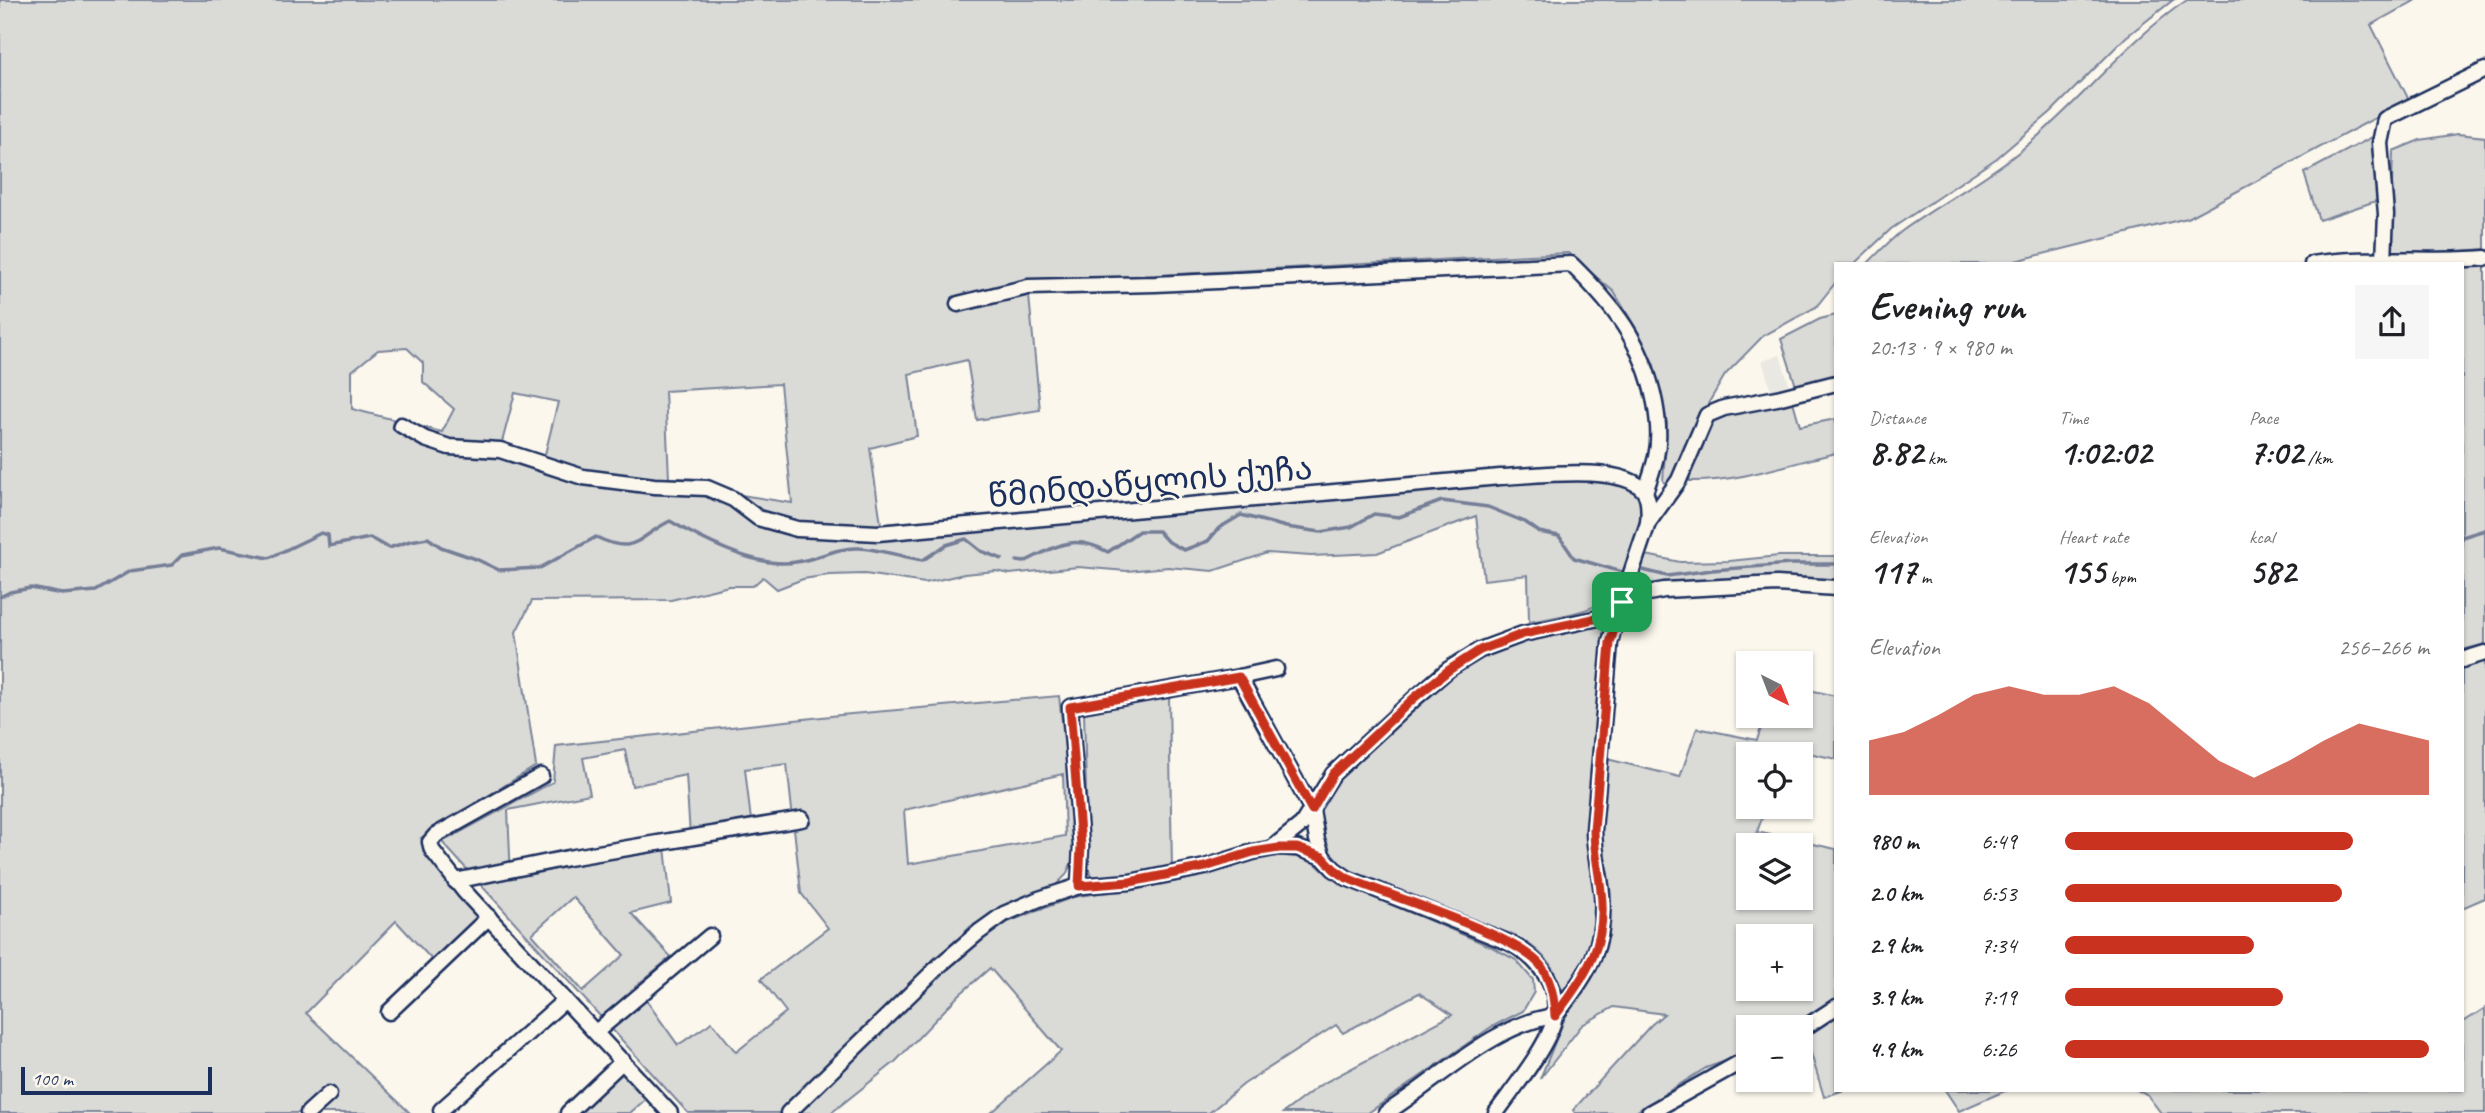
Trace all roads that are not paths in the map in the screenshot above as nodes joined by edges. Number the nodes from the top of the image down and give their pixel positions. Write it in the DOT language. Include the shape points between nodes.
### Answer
graph roads {
  1 [pos="2485,71"];
  2 [pos="2485,258"];
  3 [pos="2384,260"];
  4 [pos="2348,262"];
  5 [pos="958,304"];
  6 [pos="1834,384"];
  7 [pos="401,425"];
  8 [pos="1645,492"];
  9 [pos="1648,523"];
  10 [pos="1834,588"];
  11 [pos="1622,602"];
  12 [pos="2485,653"];
  13 [pos="2464,659"];
  14 [pos="1276,669"];
  15 [pos="1239,677"];
  16 [pos="541,776"];
  17 [pos="1312,810"];
  18 [pos="802,819"];
  19 [pos="1271,849"];
  20 [pos="1323,857"];
  21 [pos="455,881"];
  22 [pos="1079,886"];
  23 [pos="489,917"];
  24 [pos="710,936"];
  25 [pos="565,1000"];
  26 [pos="1834,1008"];
  27 [pos="389,1013"];
  28 [pos="1555,1016"];
  29 [pos="1813,1022"];
  30 [pos="596,1032"];
  31 [pos="623,1061"];
  32 [pos="1736,1065"];
  33 [pos="329,1094"];
  34 [pos="441,1111"];
  35 [pos="308,1113"];
  36 [pos="568,1113"];
  37 [pos="670,1113"];
  38 [pos="788,1113"];
  39 [pos="1386,1113"];
  40 [pos="1496,1113"];
  41 [pos="1649,1113"];
  1 -- 3 [label="street" via="2385,119 2380,142 2386,214"];
  2 -- 3 [label="street"];
  3 -- 4 [label="street"];
  5 -- 8 [label="street" via="1028,287 1571,264 1604,296 1642,356 1657,416 1657,454"];
  6 -- 9 [label="street" via="1707,415 1679,480"];
  7 -- 8 [label="street, წმინდაწყლის ქუჩა" via="449,447 500,450 583,477 707,488 733,499 758,518 797,529 863,533 1549,475 1618,477"];
  8 -- 9 [label="street"];
  9 -- 11 [label="street"];
  10 -- 11 [label="street" via="1777,584 1664,590"];
  11 -- 17 [label="street" via="1603,617 1523,634 1480,650 1449,670 1333,774"];
  11 -- 28 [label="street" via="1610,643 1598,759 1594,849 1602,893 1602,932 1584,976"];
  12 -- 13 [label="street"];
  14 -- 15 [label="street"];
  15 -- 17 [label="street"];
  15 -- 22 [label="street" via="1070,707 1081,846"];
  16 -- 21 [label="street" via="430,842"];
  17 -- 19 [label="street" via="1293,834"];
  17 -- 20 [label="street"];
  18 -- 21 [label="street"];
  19 -- 20 [label="street" via="1297,848"];
  19 -- 22 [label="street" via="1130,882"];
  20 -- 28 [label="street" via="1347,878 1525,951 1542,967 1553,992"];
  21 -- 23 [label="street"];
  22 -- 38 [label="street" via="1004,914 979,932"];
  23 -- 25 [label="street"];
  23 -- 27 [label="street"];
  24 -- 30 [label="street"];
  25 -- 30 [label="street"];
  25 -- 34 [label="street"];
  26 -- 29 [label="street"];
  28 -- 39 [label="street" via="1537,1018 1489,1042"];
  28 -- 40 [label="street" via="1545,1042"];
  30 -- 31 [label="street"];
  31 -- 36 [label="street"];
  31 -- 37 [label="street"];
  32 -- 41 [label="street"];
  33 -- 35 [label="street"];
}
